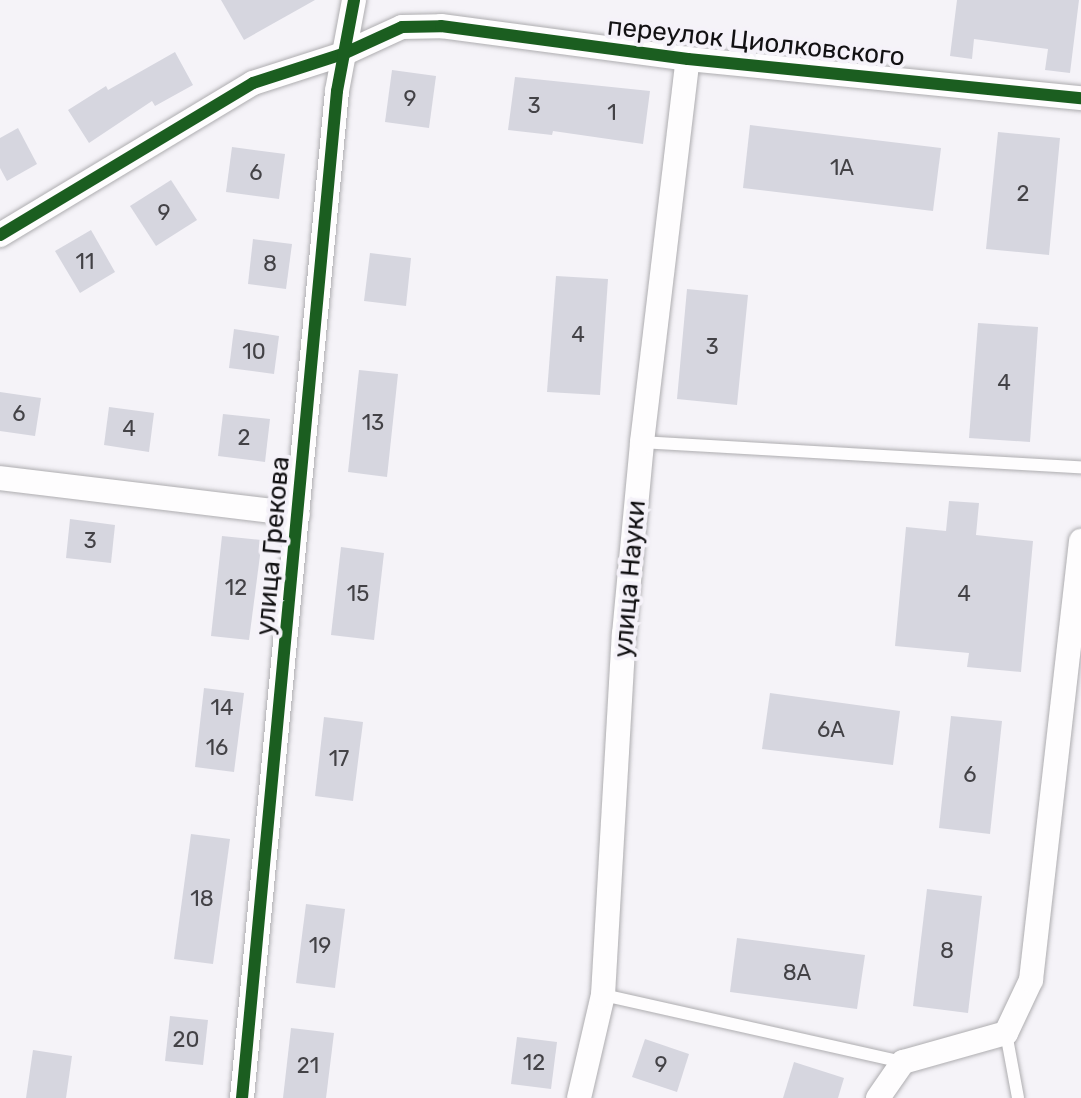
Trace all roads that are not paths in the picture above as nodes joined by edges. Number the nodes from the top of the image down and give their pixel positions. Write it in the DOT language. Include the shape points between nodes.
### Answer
graph roads {
  1 [pos="354,0"];
  2 [pos="343,54"];
  3 [pos="688,59"];
  4 [pos="1081,98"];
  5 [pos="0,235"];
  6 [pos="642,442"];
  7 [pos="1081,467"];
  8 [pos="0,478"];
  9 [pos="298,514"];
  10 [pos="1081,541"];
  11 [pos="603,995"];
  12 [pos="1006,1033"];
  13 [pos="903,1062"];
  14 [pos="242,1098"];
  15 [pos="579,1098"];
  16 [pos="878,1098"];
  17 [pos="1018,1098"];
  1 -- 2 [label="street, улица Грекова"];
  2 -- 3 [label="street, переулок Циолковского" via="402,27 441,26"];
  2 -- 5 [label="street, переулок Циолковского" via="253,83"];
  2 -- 9 [label="street, улица Грекова"];
  3 -- 4 [label="street, переулок Циолковского"];
  3 -- 6 [label="street, улица Науки"];
  6 -- 7 [label="lane"];
  6 -- 11 [label="street, улица Науки" via="624,634"];
  8 -- 9 [label="street"];
  9 -- 14 [label="street, улица Грекова"];
  10 -- 12 [label="street" via="1031,980"];
  11 -- 13 [label="lane"];
  11 -- 15 [label="street, улица Науки"];
  12 -- 13 [label="street"];
  12 -- 17 [label="lane"];
  13 -- 16 [label="street"];
}
